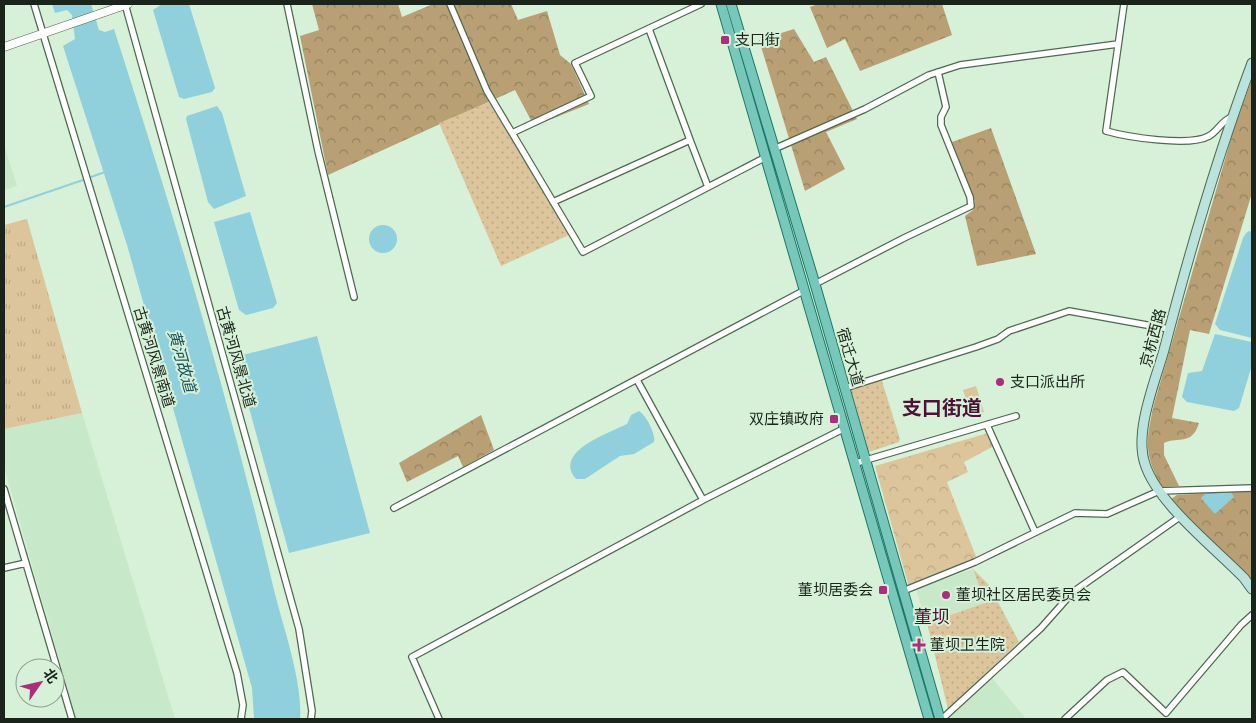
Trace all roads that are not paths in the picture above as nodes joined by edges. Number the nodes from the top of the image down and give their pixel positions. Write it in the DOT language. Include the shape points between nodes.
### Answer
graph roads {
  1 [pos="34,4"];
  2 [pos="126,4"];
  3 [pos="287,4"];
  4 [pos="450,4"];
  5 [pos="701,4"];
  6 [pos="721,4"];
  7 [pos="731,4"];
  8 [pos="1124,4"];
  9 [pos="648,29"];
  10 [pos="43,33"];
  11 [pos="1118,44"];
  12 [pos="4,47"];
  13 [pos="1252,63"];
  14 [pos="938,72"];
  15 [pos="1232,117"];
  16 [pos="512,132"];
  17 [pos="690,140"];
  18 [pos="774,149"];
  19 [pos="766,157"];
  20 [pos="708,187"];
  21 [pos="553,202"];
  22 [pos="815,284"];
  23 [pos="805,290"];
  24 [pos="354,297"];
  25 [pos="1169,329"];
  26 [pos="637,380"];
  27 [pos="844,388"];
  28 [pos="1016,416"];
  29 [pos="987,425"];
  30 [pos="845,428"];
  31 [pos="865,460"];
  32 [pos="856,463"];
  33 [pos="1252,488"];
  34 [pos="4,489"];
  35 [pos="1159,491"];
  36 [pos="703,500"];
  37 [pos="394,508"];
  38 [pos="1181,516"];
  39 [pos="1035,532"];
  40 [pos="26,563"];
  41 [pos="4,568"];
  42 [pos="1252,589"];
  43 [pos="903,591"];
  44 [pos="1252,616"];
  45 [pos="72,719"];
  46 [pos="241,719"];
  47 [pos="311,719"];
  48 [pos="439,719"];
  49 [pos="929,719"];
  50 [pos="941,719"];
  51 [pos="1065,719"];
  1 -- 10 [label="street, 古黄河风景南道"];
  2 -- 10 [label="street"];
  2 -- 47 [label="street, 古黄河风景北道" via="299,629"];
  3 -- 24 [label="street" via="318,151"];
  4 -- 16 [label="street" via="487,92"];
  5 -- 9 [label="street"];
  6 -- 19 [label="main road, 宿迁大道"];
  7 -- 18 [label="main road, 宿迁大道"];
  8 -- 11 [label="street"];
  9 -- 16 [label="street" via="575,63 591,96"];
  9 -- 17 [label="street"];
  10 -- 12 [label="street"];
  10 -- 46 [label="street, 古黄河风景南道" via="236,673 243,705"];
  11 -- 14 [label="street" via="960,65"];
  11 -- 15 [label="street" via="1106,131 1157,141 1202,139"];
  13 -- 15 [label="main road, 京杭西路"];
  14 -- 18 [label="street"];
  14 -- 22 [label="street" via="946,107 941,124 971,206"];
  15 -- 25 [label="main road, 京杭西路"];
  16 -- 21 [label="street"];
  17 -- 20 [label="street"];
  17 -- 21 [label="street"];
  18 -- 22 [label="main road, 宿迁大道"];
  19 -- 20 [label="street"];
  19 -- 23 [label="main road, 宿迁大道"];
  20 -- 21 [label="street" via="583,252"];
  22 -- 27 [label="main road, 宿迁大道"];
  23 -- 26 [label="street"];
  23 -- 30 [label="main road, 宿迁大道"];
  25 -- 27 [label="street" via="1069,311 1009,331 976,347"];
  25 -- 35 [label="main road, 京杭西路" via="1142,433 1145,466"];
  26 -- 36 [label="street"];
  26 -- 37 [label="street"];
  27 -- 31 [label="main road, 宿迁大道"];
  28 -- 29 [label="street"];
  29 -- 31 [label="street"];
  29 -- 39 [label="street"];
  30 -- 32 [label="main road, 宿迁大道"];
  30 -- 36 [label="street"];
  31 -- 32 [label="street"];
  31 -- 43 [label="main road, 宿迁大道"];
  32 -- 49 [label="main road, 宿迁大道"];
  33 -- 35 [label="street"];
  34 -- 40 [label="street"];
  35 -- 38 [label="main road, 京杭西路"];
  35 -- 39 [label="street" via="1107,514 1075,513"];
  36 -- 48 [label="street" via="412,657"];
  38 -- 42 [label="main road, 京杭西路"];
  38 -- 50 [label="street" via="1073,592 1041,628"];
  39 -- 43 [label="street" via="975,562"];
  40 -- 41 [label="street"];
  40 -- 45 [label="street"];
  43 -- 50 [label="main road, 宿迁大道"];
  44 -- 51 [label="street" via="1166,713 1124,672 1107,680"];
}
